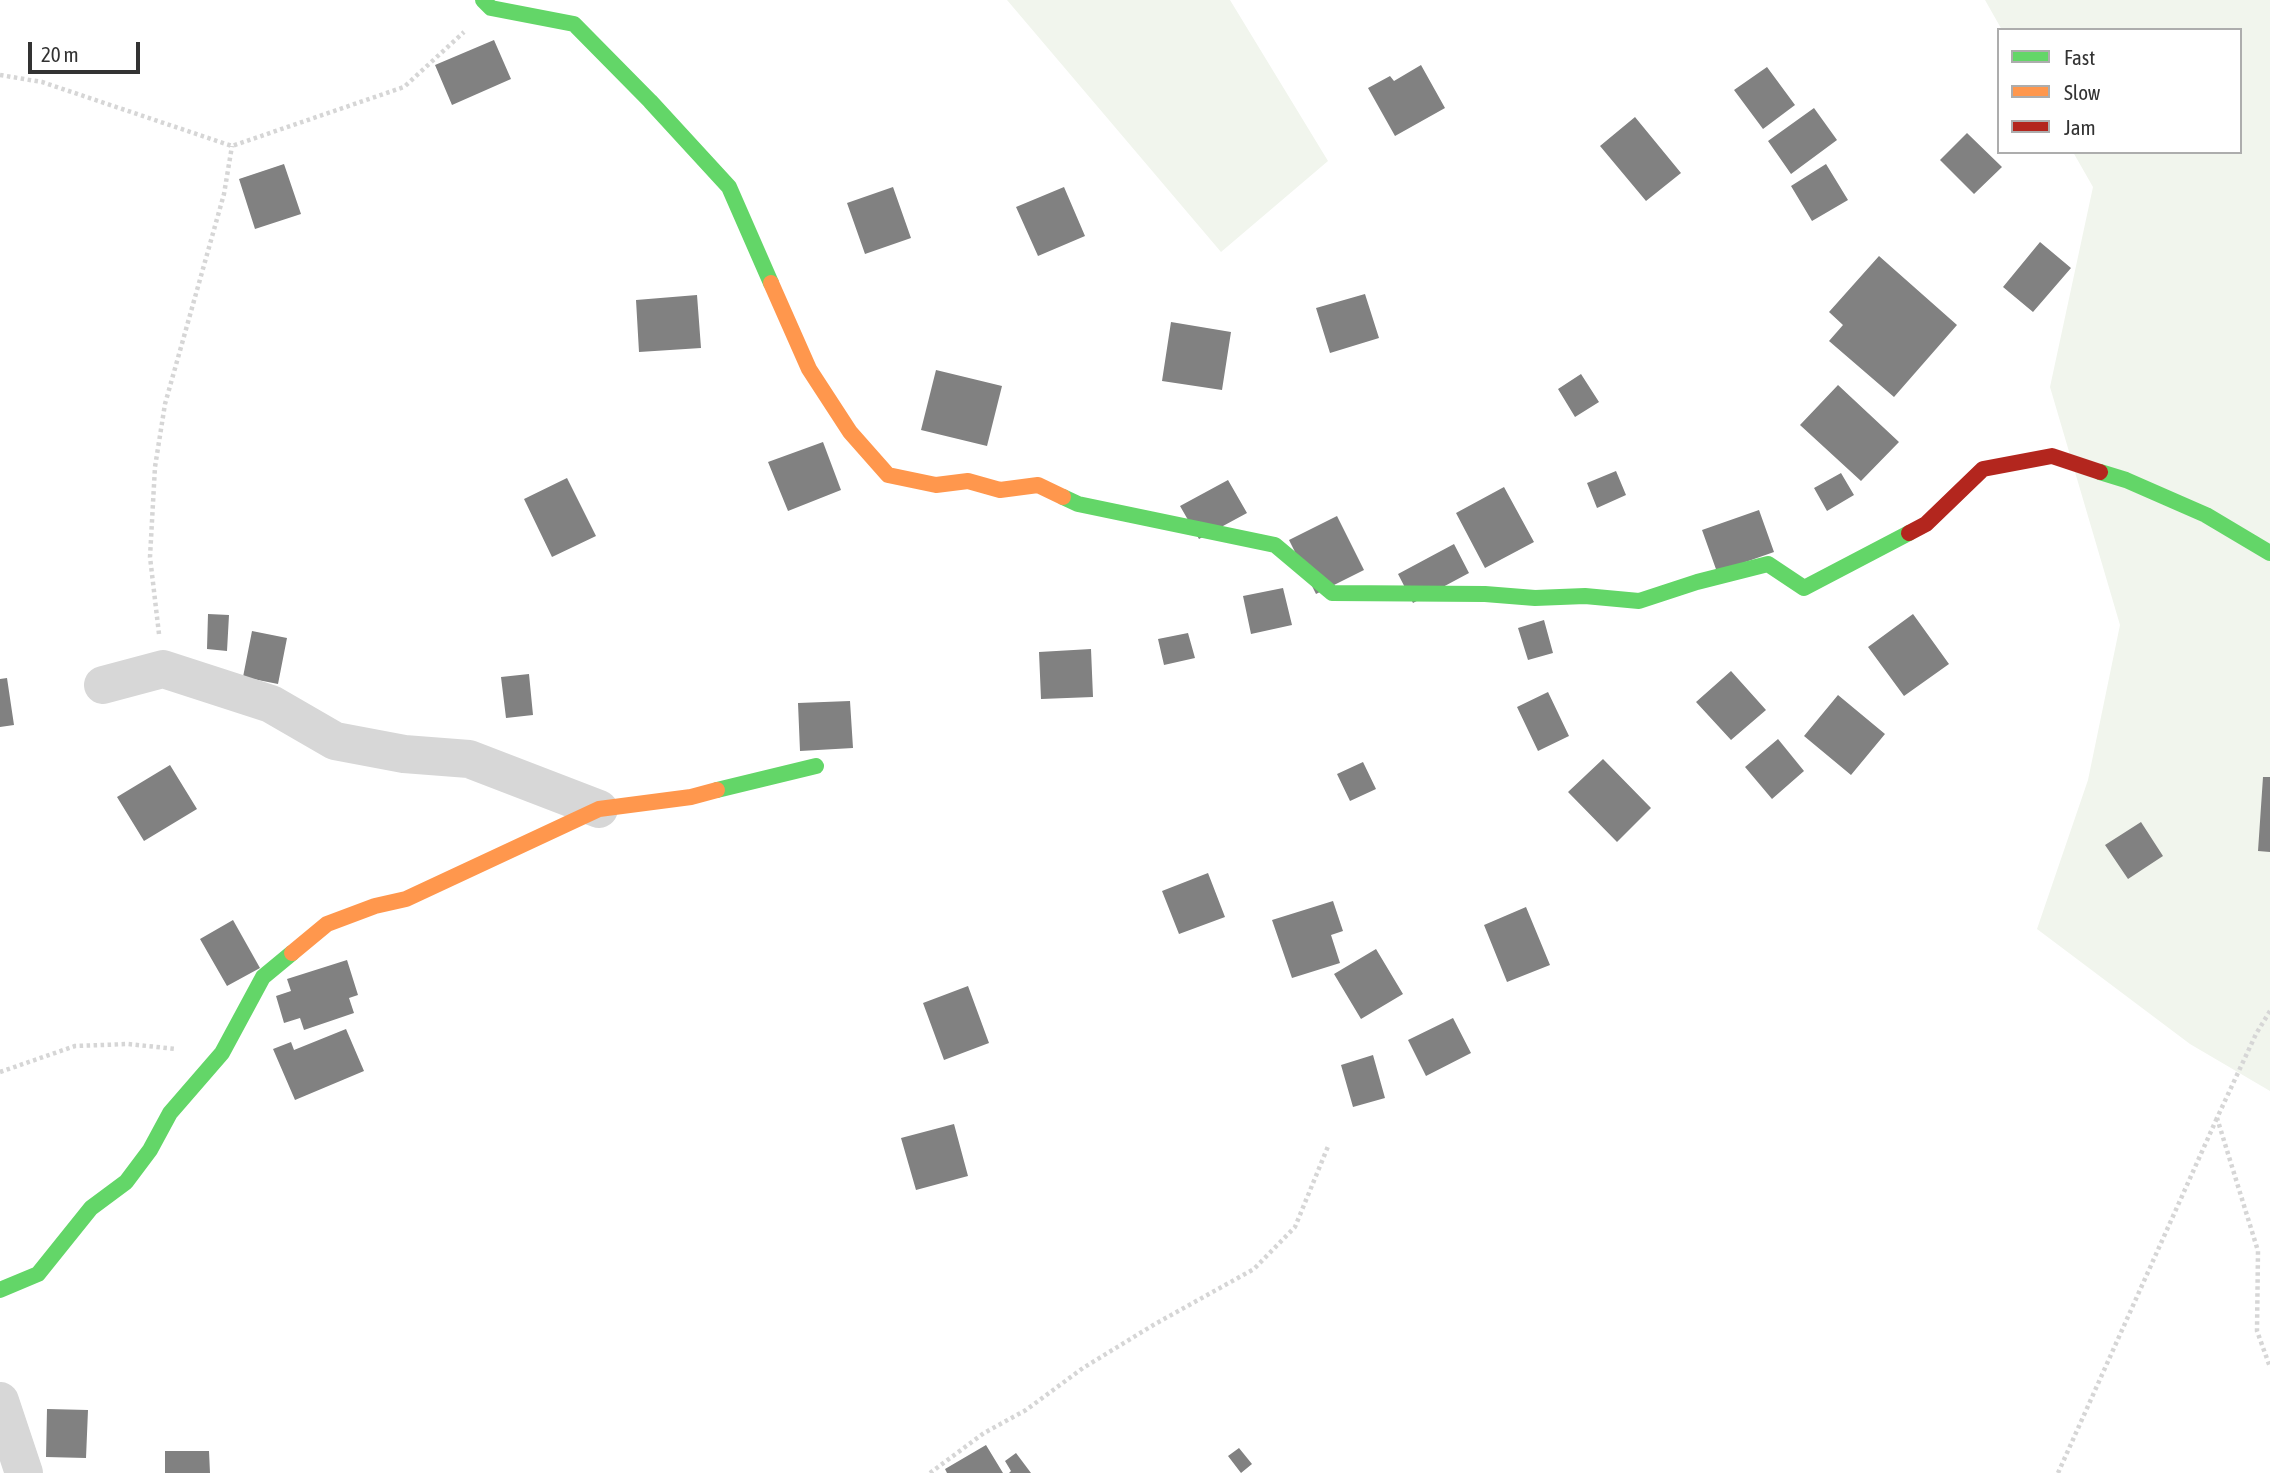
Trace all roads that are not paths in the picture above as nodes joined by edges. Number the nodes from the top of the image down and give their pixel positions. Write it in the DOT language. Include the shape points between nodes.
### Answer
graph roads {
  1 [pos="487,4"];
  2 [pos="2270,553"];
  3 [pos="103,685"];
  4 [pos="816,766"];
  5 [pos="600,809"];
  6 [pos="0,1290"];
  7 [pos="0,1401"];
  8 [pos="24,1473"];
  1 -- 2 [label="street" via="574,24 729,187 809,369 850,432 888,475 936,485 968,481 1000,489 1038,485 1078,504 1275,545 1332,593 1586,596 1639,601 1768,564 1804,588 1926,524 1983,469 2052,456 2126,480 2206,515"];
  3 -- 5 [label="street" via="163,669 271,704 335,741 404,754 469,759"];
  4 -- 5 [label="street" via="691,797"];
  5 -- 6 [label="street" via="406,899 327,924 263,977 222,1053 170,1113 126,1182 91,1208 38,1274"];
  7 -- 8 [label="street"];
}
